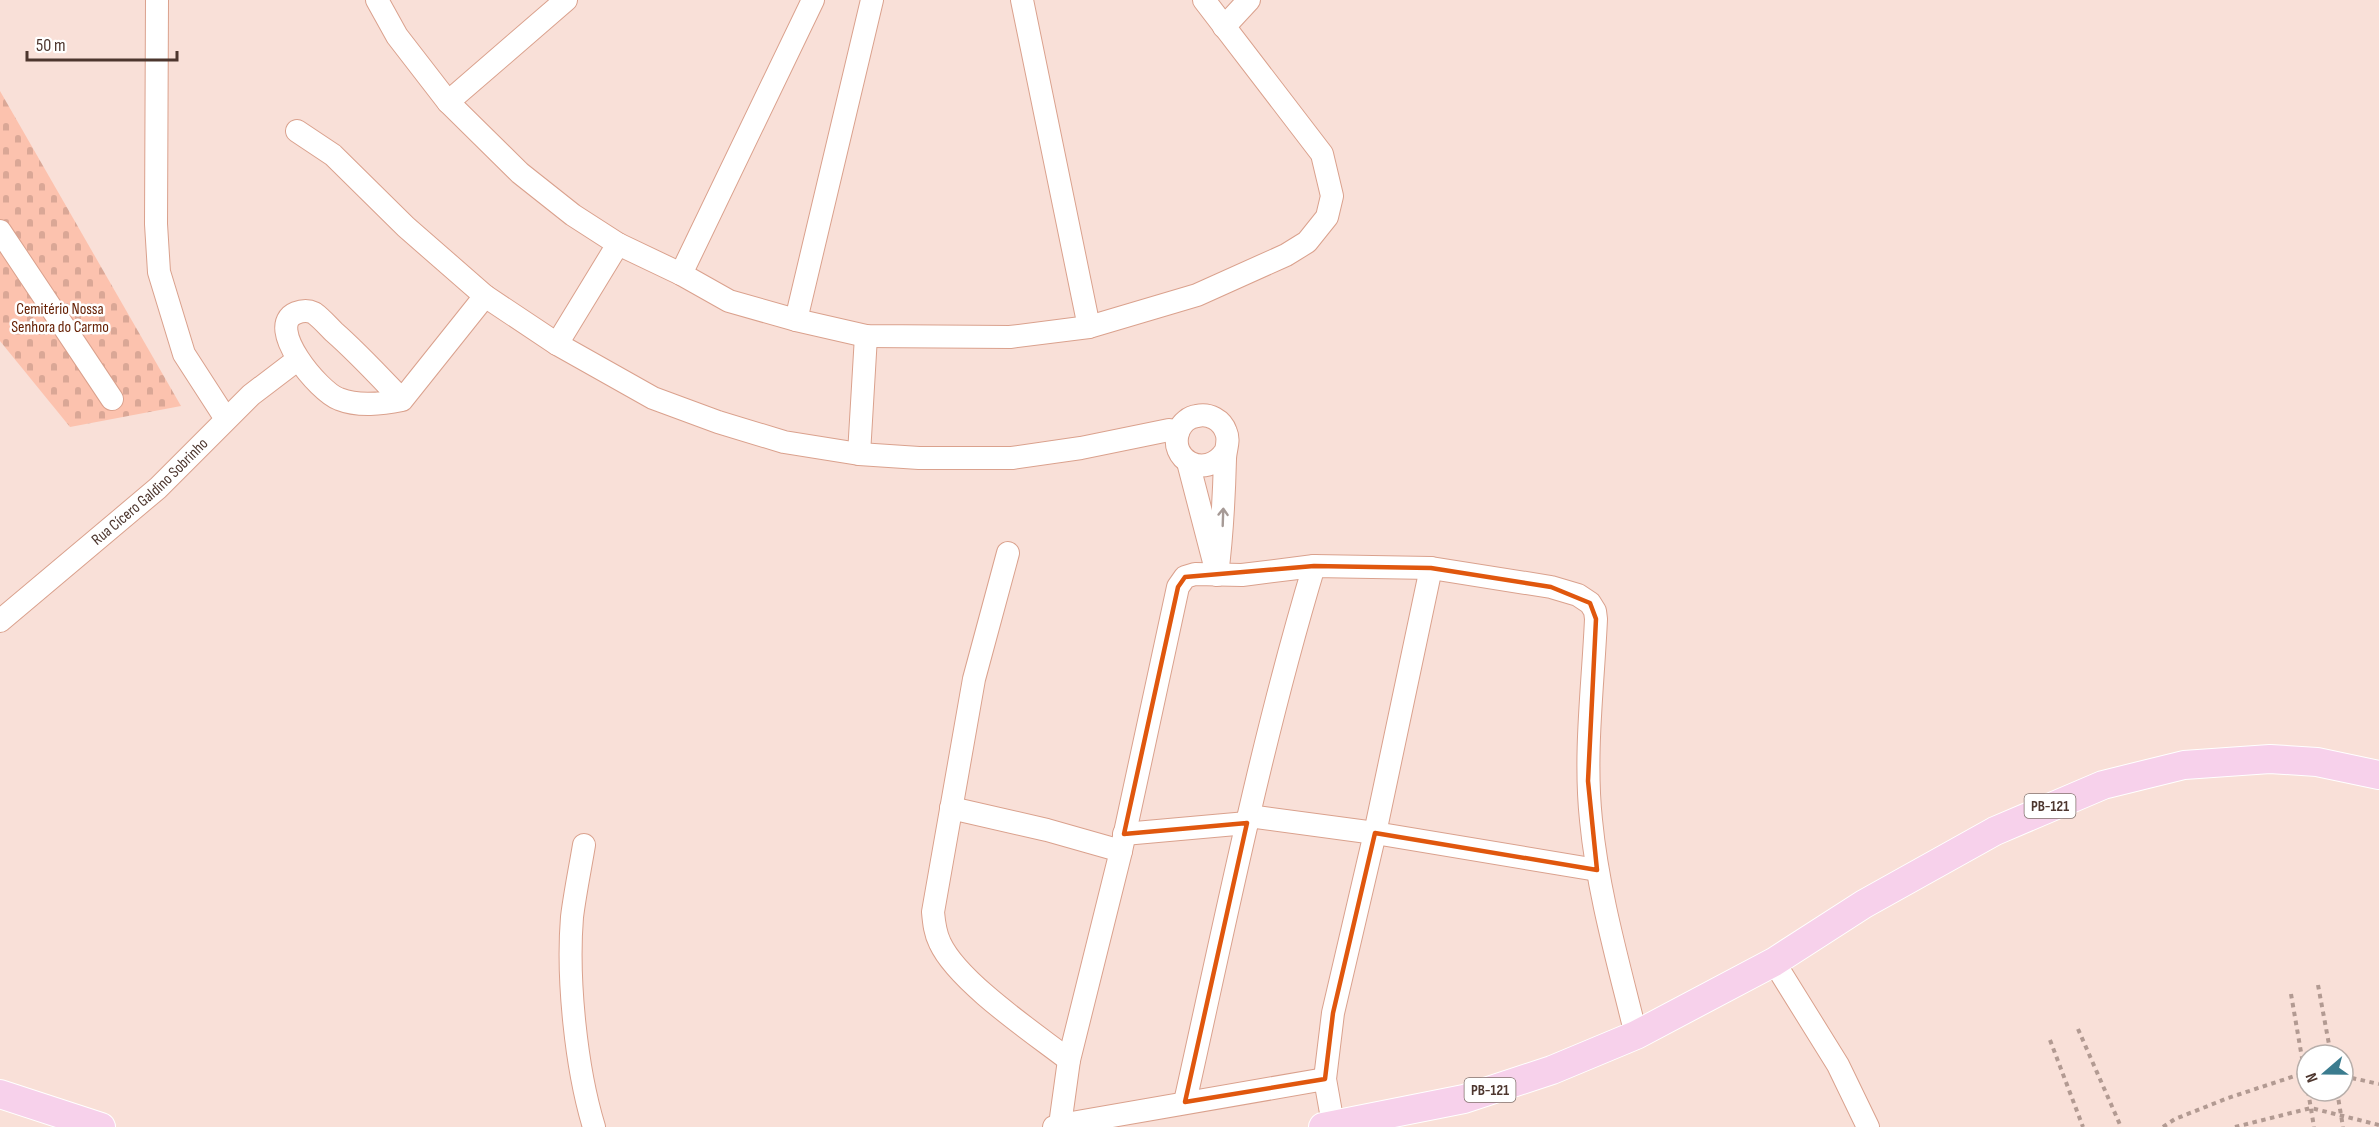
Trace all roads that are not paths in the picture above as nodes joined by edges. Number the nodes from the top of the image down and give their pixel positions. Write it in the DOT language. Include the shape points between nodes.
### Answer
graph roads {
  1 [pos="139,0"];
  2 [pos="157,0"];
  3 [pos="377,0"];
  4 [pos="566,0"];
  5 [pos="813,0"];
  6 [pos="872,0"];
  7 [pos="1022,0"];
  8 [pos="1204,0"];
  9 [pos="1249,0"];
  10 [pos="1224,27"];
  11 [pos="157,39"];
  12 [pos="448,102"];
  13 [pos="297,131"];
  14 [pos="0,231"];
  15 [pos="618,244"];
  16 [pos="681,274"];
  17 [pos="484,296"];
  18 [pos="796,320"];
  19 [pos="1089,327"];
  20 [pos="866,336"];
  21 [pos="557,344"];
  22 [pos="297,360"];
  23 [pos="112,399"];
  24 [pos="402,400"];
  25 [pos="226,419"];
  26 [pos="1178,432"];
  27 [pos="1225,452"];
  28 [pos="859,454"];
  29 [pos="1188,462"];
  30 [pos="1008,553"];
  31 [pos="1314,566"];
  32 [pos="1431,568"];
  33 [pos="1217,575"];
  34 [pos="0,621"];
  35 [pos="2379,775"];
  36 [pos="951,808"];
  37 [pos="1248,819"];
  38 [pos="1375,833"];
  39 [pos="1123,843"];
  40 [pos="584,845"];
  41 [pos="1598,870"];
  42 [pos="1765,967"];
  43 [pos="1642,1032"];
  44 [pos="1069,1060"];
  45 [pos="1325,1079"];
  46 [pos="0,1094"];
  47 [pos="1185,1102"];
  48 [pos="1402,1119"];
  49 [pos="1057,1126"];
  50 [pos="1328,1126"];
  51 [pos="100,1127"];
  52 [pos="594,1127"];
  53 [pos="1868,1127"];
  1 -- 11 [label="street"];
  2 -- 11 [label="street"];
  3 -- 12 [label="street" via="397,36"];
  4 -- 12 [label="street"];
  5 -- 16 [label="street"];
  6 -- 18 [label="street"];
  7 -- 19 [label="street"];
  8 -- 10 [label="street"];
  9 -- 10 [label="street"];
  10 -- 19 [label="street" via="1322,154 1332,196 1327,217 1307,242 1286,255 1197,295"];
  11 -- 25 [label="street" via="159,272 184,354"];
  12 -- 15 [label="street" via="520,173"];
  13 -- 17 [label="street" via="333,154 406,227"];
  14 -- 23 [label="street"];
  15 -- 16 [label="street"];
  15 -- 21 [label="street"];
  16 -- 18 [label="street" via="729,301"];
  17 -- 21 [label="street"];
  17 -- 24 [label="street"];
  18 -- 20 [label="street"];
  19 -- 20 [label="street" via="1010,337"];
  20 -- 28 [label="street"];
  21 -- 28 [label="street" via="652,398 784,442"];
  22 -- 24 [label="street" via="318,385 338,399 362,404"];
  22 -- 24 [label="street" via="288,335 289,319 296,313 313,313"];
  22 -- 25 [label="street, Rua Cícero Galdino Sobrinho"];
  25 -- 34 [label="street, Rua Cícero Galdino Sobrinho" via="158,488"];
  26 -- 27 [label="street" via="1192,417 1212,417 1226,432"];
  26 -- 28 [label="street" via="1169,430 1012,458"];
  26 -- 29 [label="street" via="1178,448"];
  27 -- 29 [label="street" via="1219,461 1209,465"];
  33 -- 27 [label="street, one-way"];
  29 -- 33 [label="street"];
  30 -- 36 [label="street" via="974,680"];
  31 -- 32 [label="street"];
  31 -- 33 [label="street"];
  31 -- 37 [label="street"];
  32 -- 38 [label="street"];
  32 -- 41 [label="street" via="1551,587 1578,595 1595,611 1588,781"];
  33 -- 39 [label="street" via="1185,577 1178,587"];
  35 -- 42 [label="main road, PB-121" via="2317,762 2271,759 2184,765 2103,784 1995,831 1864,904"];
  36 -- 39 [label="street"];
  36 -- 44 [label="street" via="933,912 940,945 970,980"];
  37 -- 38 [label="street"];
  37 -- 39 [label="street"];
  37 -- 47 [label="street"];
  38 -- 41 [label="street"];
  38 -- 45 [label="street" via="1333,1013"];
  39 -- 44 [label="street"];
  40 -- 52 [label="street" via="572,917 571,963 580,1064"];
  41 -- 43 [label="street"];
  42 -- 43 [label="main road, PB-121"];
  42 -- 53 [label="street" via="1838,1065"];
  43 -- 48 [label="main road, PB-121" via="1552,1070"];
  44 -- 49 [label="street"];
  45 -- 47 [label="street"];
  45 -- 50 [label="street"];
  46 -- 51 [label="main road"];
  47 -- 49 [label="street"];
  48 -- 50 [label="main road, PB-121"];
}
